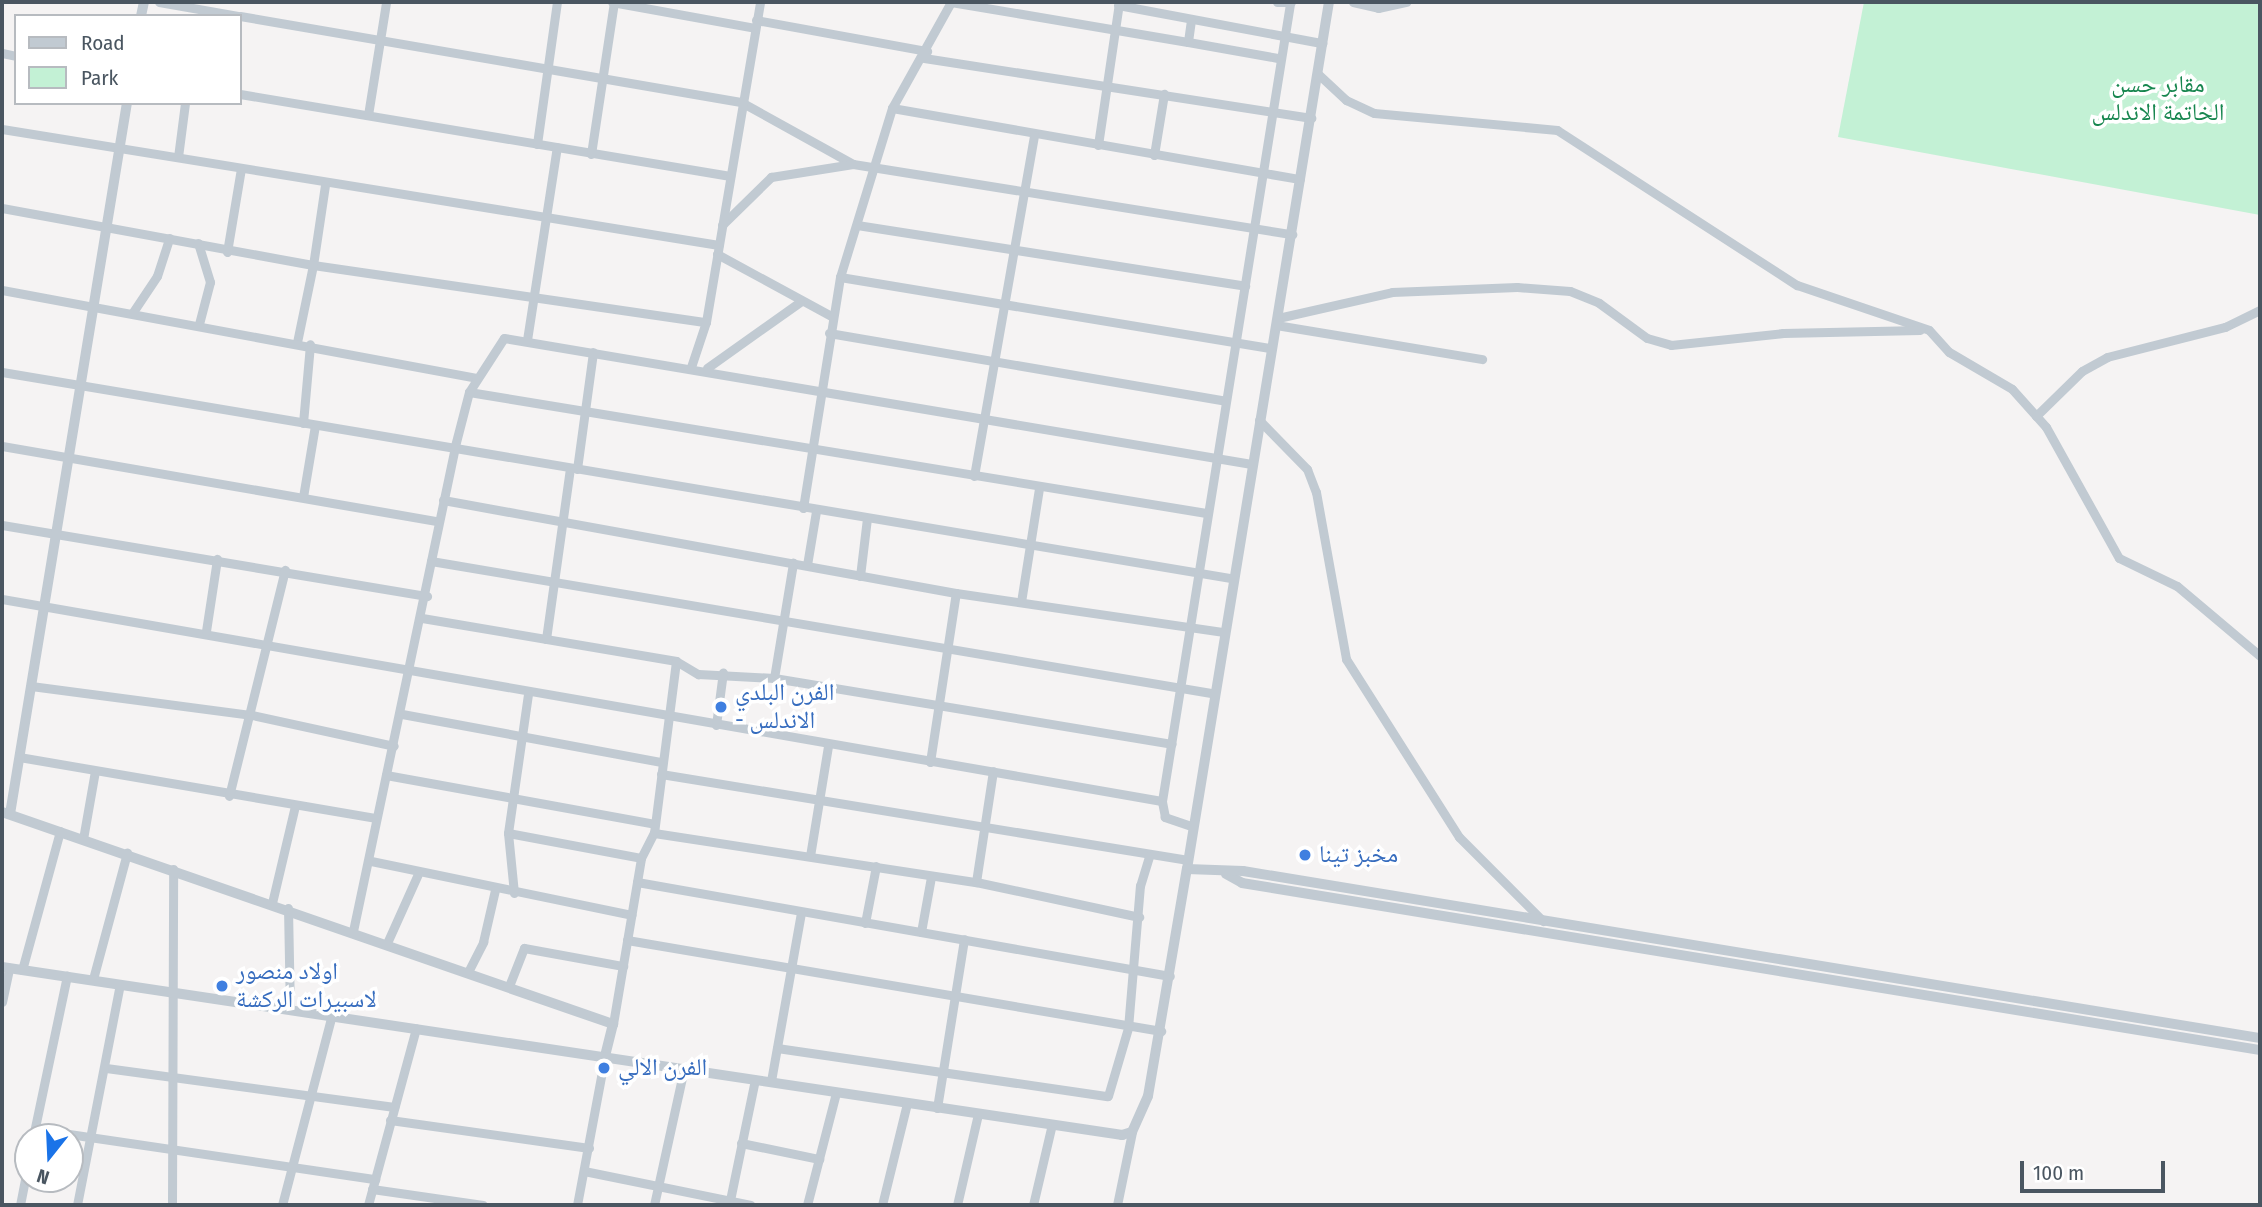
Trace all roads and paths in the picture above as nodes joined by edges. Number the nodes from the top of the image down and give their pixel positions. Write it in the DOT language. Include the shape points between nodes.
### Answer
graph roads {
  1 [pos="159,2"];
  2 [pos="386,2"];
  3 [pos="557,2"];
  4 [pos="613,2"];
  5 [pos="760,2"];
  6 [pos="951,2"];
  7 [pos="1277,2"];
  8 [pos="1329,2"];
  9 [pos="1353,2"];
  10 [pos="1405,2"];
  11 [pos="1290,3"];
  12 [pos="1118,4"];
  13 [pos="228,14"];
  14 [pos="242,17"];
  15 [pos="1191,20"];
  16 [pos="755,24"];
  17 [pos="1113,30"];
  18 [pos="1281,36"];
  19 [pos="380,41"];
  20 [pos="1188,42"];
  21 [pos="1322,43"];
  22 [pos="925,54"];
  23 [pos="1278,58"];
  24 [pos="549,70"];
  25 [pos="1317,73"];
  26 [pos="602,81"];
  27 [pos="1106,88"];
  28 [pos="242,94"];
  29 [pos="1164,94"];
  30 [pos="741,102"];
  31 [pos="127,105"];
  32 [pos="186,105"];
  33 [pos="892,108"];
  34 [pos="1275,111"];
  35 [pos="368,115"];
  36 [pos="1311,118"];
  37 [pos="2,129"];
  38 [pos="1034,135"];
  39 [pos="537,144"];
  40 [pos="1098,145"];
  41 [pos="120,147"];
  42 [pos="557,147"];
  43 [pos="591,154"];
  44 [pos="1154,155"];
  45 [pos="178,157"];
  46 [pos="853,164"];
  47 [pos="874,166"];
  48 [pos="241,168"];
  49 [pos="1264,172"];
  50 [pos="730,176"];
  51 [pos="1300,179"];
  52 [pos="326,185"];
  53 [pos="1025,193"];
  54 [pos="2,208"];
  55 [pos="545,221"];
  56 [pos="107,224"];
  57 [pos="722,225"];
  58 [pos="857,225"];
  59 [pos="1255,227"];
  60 [pos="1292,234"];
  61 [pos="169,238"];
  62 [pos="198,243"];
  63 [pos="1016,248"];
  64 [pos="718,250"];
  65 [pos="227,252"];
  66 [pos="313,265"];
  67 [pos="840,277"];
  68 [pos="1245,286"];
  69 [pos="2,290"];
  70 [pos="534,296"];
  71 [pos="800,302"];
  72 [pos="94,304"];
  73 [pos="1005,306"];
  74 [pos="2260,310"];
  75 [pos="133,312"];
  76 [pos="832,317"];
  77 [pos="1277,321"];
  78 [pos="706,322"];
  79 [pos="199,324"];
  80 [pos="1928,330"];
  81 [pos="829,333"];
  82 [pos="527,340"];
  83 [pos="298,342"];
  84 [pos="1236,342"];
  85 [pos="310,344"];
  86 [pos="1271,348"];
  87 [pos="593,352"];
  88 [pos="1482,359"];
  89 [pos="993,362"];
  90 [pos="691,367"];
  91 [pos="707,368"];
  92 [pos="2,372"];
  93 [pos="475,378"];
  94 [pos="80,385"];
  95 [pos="469,392"];
  96 [pos="821,392"];
  97 [pos="1225,401"];
  98 [pos="583,411"];
  99 [pos="2036,416"];
  100 [pos="984,419"];
  101 [pos="1259,419"];
  102 [pos="303,423"];
  103 [pos="315,425"];
  104 [pos="2,446"];
  105 [pos="454,446"];
  106 [pos="811,451"];
  107 [pos="69,457"];
  108 [pos="1215,458"];
  109 [pos="1251,464"];
  110 [pos="574,469"];
  111 [pos="974,476"];
  112 [pos="1039,488"];
  113 [pos="303,497"];
  114 [pos="443,500"];
  115 [pos="803,508"];
  116 [pos="816,511"];
  117 [pos="1206,513"];
  118 [pos="867,518"];
  119 [pos="437,521"];
  120 [pos="562,522"];
  121 [pos="2,525"];
  122 [pos="56,535"];
  123 [pos="1030,545"];
  124 [pos="217,559"];
  125 [pos="431,561"];
  126 [pos="793,563"];
  127 [pos="807,565"];
  128 [pos="285,570"];
  129 [pos="1197,571"];
  130 [pos="860,576"];
  131 [pos="1231,578"];
  132 [pos="556,581"];
  133 [pos="956,593"];
  134 [pos="427,596"];
  135 [pos="2,599"];
  136 [pos="1021,602"];
  137 [pos="44,607"];
  138 [pos="422,618"];
  139 [pos="784,618"];
  140 [pos="1189,627"];
  141 [pos="206,631"];
  142 [pos="1222,632"];
  143 [pos="546,639"];
  144 [pos="270,643"];
  145 [pos="949,647"];
  146 [pos="2260,656"];
  147 [pos="676,661"];
  148 [pos="411,672"];
  149 [pos="723,672"];
  150 [pos="774,678"];
  151 [pos="31,686"];
  152 [pos="1181,687"];
  153 [pos="1211,693"];
  154 [pos="527,694"];
  155 [pos="938,703"];
  156 [pos="402,714"];
  157 [pos="252,715"];
  158 [pos="666,718"];
  159 [pos="716,725"];
  160 [pos="525,739"];
  161 [pos="1172,744"];
  162 [pos="394,746"];
  163 [pos="828,746"];
  164 [pos="19,757"];
  165 [pos="662,762"];
  166 [pos="930,762"];
  167 [pos="95,771"];
  168 [pos="993,771"];
  169 [pos="661,774"];
  170 [pos="386,775"];
  171 [pos="229,796"];
  172 [pos="512,800"];
  173 [pos="1162,801"];
  174 [pos="820,803"];
  175 [pos="295,806"];
  176 [pos="6,813"];
  177 [pos="375,818"];
  178 [pos="1191,826"];
  179 [pos="654,828"];
  180 [pos="60,831"];
  181 [pos="986,831"];
  182 [pos="508,833"];
  183 [pos="83,839"];
  184 [pos="127,853"];
  185 [pos="810,856"];
  186 [pos="1149,856"];
  187 [pos="641,858"];
  188 [pos="371,861"];
  189 [pos="1188,864"];
  190 [pos="876,866"];
  191 [pos="173,869"];
  192 [pos="418,874"];
  193 [pos="1226,874"];
  194 [pos="931,877"];
  195 [pos="637,882"];
  196 [pos="976,883"];
  197 [pos="495,890"];
  198 [pos="514,893"];
  199 [pos="272,903"];
  200 [pos="288,908"];
  201 [pos="801,913"];
  202 [pos="631,915"];
  203 [pos="1139,917"];
  204 [pos="1543,921"];
  205 [pos="865,923"];
  206 [pos="353,931"];
  207 [pos="921,932"];
  208 [pos="964,939"];
  209 [pos="627,940"];
  210 [pos="387,943"];
  211 [pos="623,965"];
  212 [pos="5,968"];
  213 [pos="22,970"];
  214 [pos="1137,970"];
  215 [pos="468,972"];
  216 [pos="790,972"];
  217 [pos="67,976"];
  218 [pos="1170,976"];
  219 [pos="93,979"];
  220 [pos="120,984"];
  221 [pos="509,986"];
  222 [pos="169,991"];
  223 [pos="954,998"];
  224 [pos="2,1002"];
  225 [pos="290,1008"];
  226 [pos="332,1015"];
  227 [pos="613,1024"];
  228 [pos="416,1028"];
  229 [pos="1128,1028"];
  230 [pos="1161,1031"];
  231 [pos="2260,1038"];
  232 [pos="777,1048"];
  233 [pos="2260,1050"];
  234 [pos="605,1056"];
  235 [pos="106,1068"];
  236 [pos="684,1069"];
  237 [pos="943,1072"];
  238 [pos="170,1074"];
  239 [pos="755,1080"];
  240 [pos="771,1081"];
  241 [pos="312,1093"];
  242 [pos="836,1093"];
  243 [pos="907,1104"];
  244 [pos="394,1107"];
  245 [pos="937,1108"];
  246 [pos="978,1114"];
  247 [pos="390,1120"];
  248 [pos="36,1123"];
  249 [pos="1051,1128"];
  250 [pos="1132,1132"];
  251 [pos="84,1135"];
  252 [pos="92,1135"];
  253 [pos="741,1143"];
  254 [pos="171,1148"];
  255 [pos="589,1148"];
  256 [pos="819,1159"];
  257 [pos="293,1165"];
  258 [pos="584,1171"];
  259 [pos="375,1179"];
  260 [pos="659,1185"];
  261 [pos="372,1189"];
  262 [pos="729,1203"];
  263 [pos="77,1205"];
  264 [pos="172,1205"];
  265 [pos="282,1205"];
  266 [pos="368,1205"];
  267 [pos="483,1205"];
  268 [pos="577,1205"];
  269 [pos="654,1205"];
  270 [pos="751,1205"];
  271 [pos="807,1205"];
  272 [pos="882,1205"];
  273 [pos="957,1205"];
  274 [pos="1033,1205"];
  275 [pos="1117,1205"];
  1 -- 13 [label="street"];
  2 -- 19 [label="street"];
  3 -- 24 [label="street"];
  4 -- 16 [label="street"];
  4 -- 26 [label="street"];
  5 -- 16 [label="street"];
  6 -- 17 [label="street"];
  6 -- 22 [label="street"];
  7 -- 11 [label="street"];
  8 -- 21 [label="street"];
  9 -- 10 [label="street" via="1378,8"];
  11 -- 18 [label="street"];
  12 -- 15 [label="street"];
  12 -- 17 [label="street"];
  14 -- 19 [label="street"];
  15 -- 18 [label="street"];
  15 -- 20 [label="street"];
  16 -- 22 [label="street"];
  16 -- 30 [label="street"];
  17 -- 20 [label="street"];
  17 -- 27 [label="street"];
  18 -- 21 [label="street"];
  18 -- 23 [label="street"];
  19 -- 24 [label="street"];
  19 -- 35 [label="street"];
  20 -- 23 [label="street"];
  21 -- 25 [label="street"];
  22 -- 27 [label="street"];
  22 -- 33 [label="street"];
  23 -- 34 [label="street"];
  24 -- 26 [label="street"];
  24 -- 39 [label="street"];
  25 -- 36 [label="street"];
  25 -- 80 [label="street" via="1346,100 1374,113 1557,130 1797,285"];
  26 -- 30 [label="street"];
  26 -- 43 [label="street"];
  27 -- 29 [label="street"];
  27 -- 40 [label="street"];
  28 -- 35 [label="street"];
  29 -- 34 [label="street"];
  29 -- 44 [label="street"];
  30 -- 46 [label="street"];
  30 -- 50 [label="street"];
  31 -- 41 [label="street"];
  32 -- 45 [label="street"];
  33 -- 38 [label="street"];
  33 -- 47 [label="street"];
  34 -- 36 [label="street"];
  34 -- 49 [label="street"];
  35 -- 39 [label="street"];
  36 -- 51 [label="street"];
  37 -- 41 [label="street"];
  38 -- 40 [label="street"];
  38 -- 53 [label="street"];
  39 -- 42 [label="street"];
  40 -- 44 [label="street"];
  41 -- 45 [label="street"];
  41 -- 56 [label="street"];
  42 -- 43 [label="street"];
  42 -- 55 [label="street"];
  43 -- 50 [label="street"];
  44 -- 49 [label="street"];
  45 -- 48 [label="street"];
  46 -- 47 [label="street"];
  46 -- 57 [label="street" via="771,177"];
  47 -- 53 [label="street"];
  47 -- 58 [label="street"];
  48 -- 52 [label="street"];
  48 -- 65 [label="street"];
  49 -- 51 [label="street"];
  49 -- 59 [label="street"];
  50 -- 57 [label="street"];
  51 -- 60 [label="street"];
  52 -- 55 [label="street"];
  52 -- 66 [label="street"];
  53 -- 59 [label="street"];
  53 -- 63 [label="street"];
  54 -- 56 [label="street"];
  55 -- 64 [label="street"];
  55 -- 70 [label="street"];
  56 -- 61 [label="street"];
  56 -- 72 [label="street"];
  57 -- 64 [label="street"];
  58 -- 63 [label="street"];
  58 -- 67 [label="street"];
  59 -- 60 [label="street"];
  59 -- 68 [label="street"];
  60 -- 77 [label="street"];
  61 -- 62 [label="street"];
  61 -- 75 [label="street" via="157,276"];
  62 -- 65 [label="street"];
  62 -- 79 [label="street" via="210,282"];
  63 -- 68 [label="street"];
  63 -- 73 [label="street"];
  64 -- 71 [label="street"];
  64 -- 78 [label="street"];
  65 -- 66 [label="street"];
  66 -- 70 [label="street"];
  66 -- 83 [label="street"];
  67 -- 73 [label="street"];
  67 -- 76 [label="street"];
  68 -- 84 [label="street"];
  69 -- 72 [label="street"];
  70 -- 78 [label="street"];
  70 -- 82 [label="street"];
  71 -- 76 [label="street"];
  71 -- 91 [label="street"];
  72 -- 75 [label="street"];
  72 -- 94 [label="street"];
  73 -- 84 [label="street"];
  73 -- 89 [label="street"];
  74 -- 99 [label="street" via="2225,327 2107,357 2081,371"];
  75 -- 79 [label="street"];
  76 -- 81 [label="street"];
  77 -- 80 [label="street" via="1392,292 1517,286 1570,291 1599,303 1647,338 1671,345 1783,333"];
  77 -- 86 [label="street"];
  77 -- 88 [label="street"];
  78 -- 90 [label="street"];
  79 -- 83 [label="street"];
  80 -- 99 [label="street" via="1949,352 2012,389"];
  81 -- 89 [label="street"];
  81 -- 96 [label="street"];
  82 -- 87 [label="street"];
  82 -- 93 [label="street" via="504,338"];
  83 -- 85 [label="street"];
  84 -- 86 [label="street"];
  84 -- 97 [label="street"];
  85 -- 93 [label="street"];
  85 -- 102 [label="street"];
  86 -- 101 [label="street"];
  87 -- 90 [label="street"];
  87 -- 98 [label="street"];
  89 -- 97 [label="street"];
  89 -- 100 [label="street"];
  90 -- 91 [label="street"];
  91 -- 96 [label="street"];
  92 -- 94 [label="street"];
  93 -- 95 [label="street"];
  94 -- 102 [label="street"];
  94 -- 107 [label="street"];
  95 -- 98 [label="street"];
  95 -- 105 [label="street"];
  96 -- 100 [label="street"];
  96 -- 106 [label="street"];
  97 -- 108 [label="street"];
  98 -- 106 [label="street"];
  98 -- 110 [label="street"];
  99 -- 146 [label="street" via="2068,457 2119,558 2177,586"];
  100 -- 108 [label="street"];
  100 -- 111 [label="street"];
  101 -- 109 [label="street"];
  101 -- 204 [label="street" via="1307,469 1317,492 1334,613 1352,668 1459,837"];
  102 -- 103 [label="street"];
  103 -- 105 [label="street"];
  103 -- 113 [label="street"];
  104 -- 107 [label="street"];
  105 -- 110 [label="street"];
  105 -- 114 [label="street"];
  106 -- 111 [label="street"];
  106 -- 115 [label="street"];
  107 -- 113 [label="street"];
  107 -- 122 [label="street"];
  108 -- 109 [label="street"];
  108 -- 117 [label="street"];
  109 -- 131 [label="street"];
  110 -- 115 [label="street"];
  110 -- 120 [label="street"];
  111 -- 112 [label="street"];
  112 -- 117 [label="street"];
  112 -- 123 [label="street"];
  113 -- 119 [label="street"];
  114 -- 119 [label="street"];
  114 -- 120 [label="street"];
  115 -- 116 [label="street"];
  116 -- 118 [label="street"];
  116 -- 127 [label="street"];
  117 -- 129 [label="street"];
  118 -- 123 [label="street"];
  118 -- 130 [label="street"];
  119 -- 125 [label="street"];
  120 -- 126 [label="street"];
  120 -- 132 [label="street"];
  121 -- 122 [label="street"];
  122 -- 124 [label="street"];
  122 -- 137 [label="street"];
  123 -- 129 [label="street"];
  123 -- 136 [label="street"];
  124 -- 128 [label="street"];
  124 -- 141 [label="street"];
  125 -- 132 [label="street"];
  125 -- 134 [label="street"];
  126 -- 127 [label="street"];
  126 -- 139 [label="street"];
  127 -- 130 [label="street"];
  128 -- 134 [label="street"];
  128 -- 144 [label="street"];
  129 -- 131 [label="street"];
  129 -- 140 [label="street"];
  130 -- 133 [label="street"];
  131 -- 142 [label="street"];
  132 -- 139 [label="street"];
  132 -- 143 [label="street"];
  133 -- 136 [label="street"];
  133 -- 145 [label="street"];
  134 -- 138 [label="street"];
  135 -- 137 [label="street"];
  136 -- 140 [label="street"];
  137 -- 141 [label="street"];
  137 -- 151 [label="street"];
  138 -- 143 [label="street"];
  138 -- 148 [label="street"];
  139 -- 145 [label="street"];
  139 -- 150 [label="street"];
  140 -- 142 [label="street"];
  140 -- 152 [label="street"];
  141 -- 144 [label="street"];
  142 -- 153 [label="street"];
  143 -- 147 [label="street"];
  144 -- 148 [label="street"];
  144 -- 157 [label="street"];
  145 -- 152 [label="street"];
  145 -- 155 [label="street"];
  147 -- 149 [label="street" via="698,674"];
  147 -- 158 [label="street"];
  148 -- 154 [label="street"];
  148 -- 156 [label="street"];
  149 -- 150 [label="street"];
  149 -- 159 [label="street"];
  150 -- 155 [label="street"];
  151 -- 157 [label="street"];
  151 -- 164 [label="street"];
  152 -- 153 [label="street"];
  152 -- 161 [label="street"];
  153 -- 178 [label="street"];
  154 -- 158 [label="street"];
  154 -- 160 [label="street"];
  155 -- 161 [label="street"];
  155 -- 166 [label="street"];
  156 -- 160 [label="street"];
  156 -- 162 [label="street"];
  157 -- 162 [label="street"];
  157 -- 171 [label="street"];
  158 -- 159 [label="street"];
  158 -- 165 [label="street"];
  159 -- 163 [label="street"];
  160 -- 165 [label="street"];
  160 -- 172 [label="street"];
  161 -- 173 [label="street"];
  162 -- 170 [label="street"];
  163 -- 166 [label="street"];
  163 -- 174 [label="street"];
  164 -- 167 [label="street"];
  164 -- 176 [label="street"];
  165 -- 169 [label="street"];
  166 -- 168 [label="street"];
  167 -- 171 [label="street"];
  167 -- 183 [label="street"];
  168 -- 173 [label="street"];
  168 -- 181 [label="street"];
  169 -- 174 [label="street"];
  169 -- 179 [label="street"];
  170 -- 172 [label="street"];
  170 -- 177 [label="street"];
  171 -- 175 [label="street"];
  172 -- 179 [label="street"];
  172 -- 182 [label="street"];
  173 -- 178 [label="street" via="1165,817"];
  174 -- 181 [label="street"];
  174 -- 185 [label="street"];
  175 -- 177 [label="street"];
  175 -- 199 [label="street"];
  176 -- 180 [label="street"];
  177 -- 188 [label="street"];
  178 -- 189 [label="street"];
  179 -- 185 [label="street"];
  179 -- 187 [label="street"];
  180 -- 183 [label="street"];
  180 -- 213 [label="street"];
  181 -- 186 [label="street"];
  181 -- 196 [label="street"];
  182 -- 187 [label="street"];
  182 -- 198 [label="street" via="516,867"];
  183 -- 184 [label="street"];
  184 -- 191 [label="street"];
  184 -- 219 [label="street"];
  185 -- 190 [label="street"];
  186 -- 189 [label="street"];
  186 -- 203 [label="street"];
  187 -- 195 [label="street"];
  188 -- 192 [label="street"];
  188 -- 206 [label="street"];
  189 -- 193 [label="street"];
  189 -- 218 [label="street"];
  190 -- 194 [label="street"];
  190 -- 205 [label="street"];
  191 -- 199 [label="street"];
  191 -- 222 [label="street"];
  192 -- 197 [label="street"];
  192 -- 210 [label="street"];
  193 -- 204 [label="street"];
  193 -- 233 [label="street" via="1255,885"];
  194 -- 196 [label="street"];
  194 -- 207 [label="street"];
  195 -- 201 [label="street"];
  195 -- 202 [label="street"];
  196 -- 203 [label="street"];
  197 -- 198 [label="street"];
  197 -- 215 [label="street" via="483,942"];
  198 -- 202 [label="street"];
  199 -- 200 [label="street"];
  200 -- 206 [label="street"];
  200 -- 225 [label="street"];
  201 -- 205 [label="street"];
  201 -- 216 [label="street"];
  202 -- 209 [label="street"];
  203 -- 214 [label="street"];
  204 -- 231 [label="street"];
  205 -- 207 [label="street"];
  206 -- 210 [label="street"];
  207 -- 208 [label="street"];
  208 -- 214 [label="street"];
  208 -- 223 [label="street"];
  209 -- 211 [label="street"];
  209 -- 216 [label="street"];
  210 -- 215 [label="street"];
  211 -- 221 [label="street" via="524,948"];
  211 -- 227 [label="street"];
  212 -- 213 [label="street"];
  212 -- 224 [label="street"];
  213 -- 217 [label="street"];
  214 -- 218 [label="street"];
  214 -- 229 [label="street"];
  215 -- 221 [label="street"];
  216 -- 223 [label="street"];
  216 -- 232 [label="street"];
  217 -- 219 [label="street"];
  217 -- 248 [label="street"];
  218 -- 230 [label="street"];
  219 -- 220 [label="street"];
  220 -- 222 [label="street"];
  220 -- 235 [label="street"];
  221 -- 227 [label="street"];
  222 -- 225 [label="street"];
  222 -- 238 [label="street"];
  223 -- 229 [label="street"];
  223 -- 237 [label="street"];
  225 -- 226 [label="street"];
  226 -- 228 [label="street"];
  226 -- 241 [label="street"];
  227 -- 234 [label="street"];
  228 -- 234 [label="street"];
  228 -- 244 [label="street"];
  229 -- 230 [label="street"];
  229 -- 237 [label="street" via="1111,1090 1101,1098"];
  230 -- 250 [label="street" via="1148,1096"];
  232 -- 237 [label="street"];
  232 -- 240 [label="street"];
  234 -- 236 [label="street"];
  234 -- 255 [label="street"];
  235 -- 238 [label="street"];
  235 -- 252 [label="street"];
  236 -- 239 [label="street"];
  236 -- 260 [label="street"];
  237 -- 245 [label="street"];
  238 -- 241 [label="street"];
  238 -- 254 [label="street"];
  239 -- 240 [label="street"];
  239 -- 253 [label="street"];
  240 -- 242 [label="street"];
  241 -- 244 [label="street"];
  241 -- 257 [label="street"];
  242 -- 243 [label="street"];
  242 -- 256 [label="street"];
  243 -- 245 [label="street"];
  243 -- 272 [label="street"];
  244 -- 247 [label="street"];
  245 -- 246 [label="street"];
  246 -- 249 [label="street"];
  246 -- 273 [label="street"];
  247 -- 255 [label="street"];
  247 -- 259 [label="street"];
  249 -- 250 [label="street"];
  249 -- 274 [label="street"];
  250 -- 275 [label="street"];
  251 -- 252 [label="street"];
  252 -- 254 [label="street"];
  252 -- 263 [label="street"];
  253 -- 256 [label="street"];
  253 -- 262 [label="street"];
  254 -- 257 [label="street"];
  254 -- 264 [label="street"];
  255 -- 258 [label="street"];
  256 -- 271 [label="street"];
  257 -- 259 [label="street"];
  257 -- 265 [label="street"];
  258 -- 260 [label="street"];
  258 -- 268 [label="street"];
  259 -- 261 [label="street"];
  260 -- 262 [label="street"];
  260 -- 269 [label="street"];
  261 -- 266 [label="street"];
  261 -- 267 [label="street"];
  262 -- 270 [label="street"];
}
